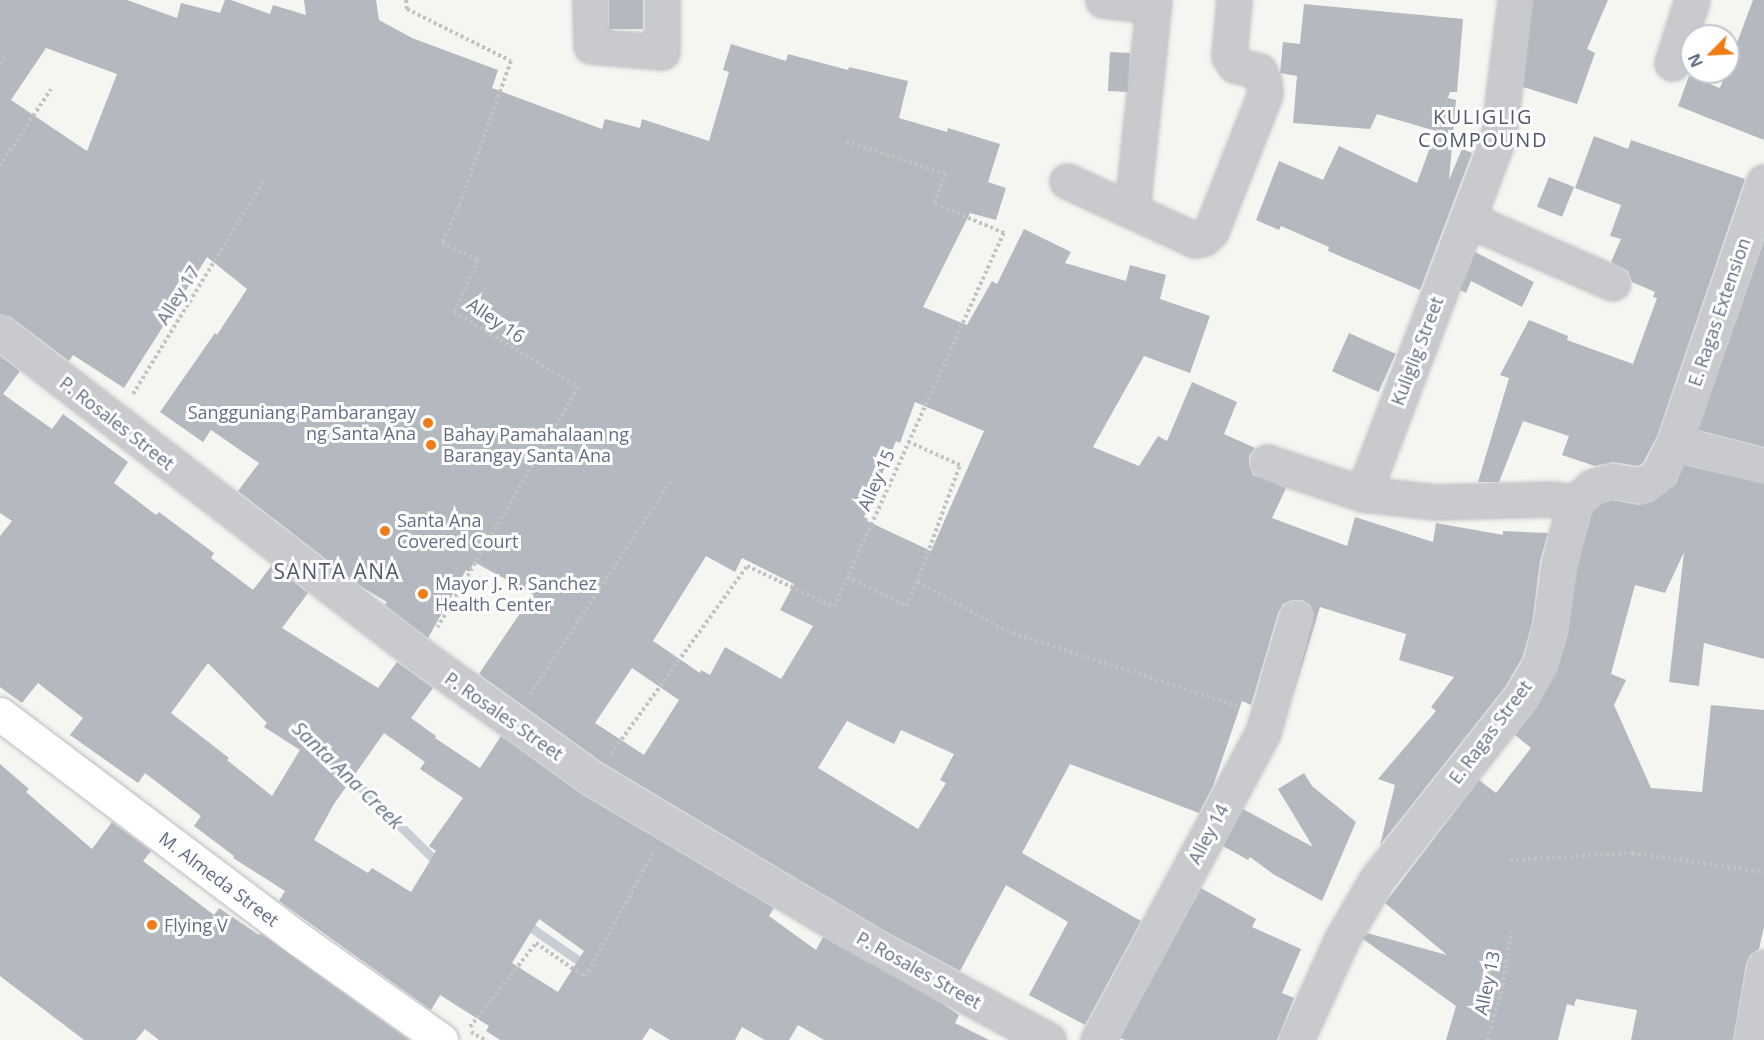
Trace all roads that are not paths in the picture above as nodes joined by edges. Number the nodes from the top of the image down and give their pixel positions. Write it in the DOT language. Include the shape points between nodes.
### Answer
graph roads {
  1 [pos="590,0"];
  2 [pos="662,0"];
  3 [pos="1103,0"];
  4 [pos="1234,0"];
  5 [pos="1515,0"];
  6 [pos="1692,0"];
  7 [pos="1153,3"];
  8 [pos="1672,63"];
  9 [pos="1067,181"];
  10 [pos="1764,182"];
  11 [pos="1132,209"];
  12 [pos="1467,219"];
  13 [pos="1613,283"];
  14 [pos="0,333"];
  15 [pos="1674,443"];
  16 [pos="1267,462"];
  17 [pos="1764,465"];
  18 [pos="1363,495"];
  19 [pos="1575,502"];
  20 [pos="1296,618"];
  21 [pos="0,714"];
  22 [pos="1764,967"];
  23 [pos="458,1035"];
  24 [pos="1048,1040"];
  25 [pos="1098,1040"];
  26 [pos="1296,1040"];
  27 [pos="1751,1040"];
  1 -- 2 [label="street" via="591,46 662,52"];
  3 -- 7 [label="street"];
  4 -- 11 [label="street" via="1228,56 1235,65 1259,71 1264,94 1211,231 1196,240"];
  5 -- 12 [label="street, Kuliglig Street" via="1498,138"];
  6 -- 8 [label="street"];
  7 -- 11 [label="street"];
  9 -- 11 [label="street"];
  10 -- 15 [label="street, E. Ragas Extension"];
  12 -- 13 [label="street"];
  12 -- 18 [label="street, Kuliglig Street"];
  14 -- 24 [label="street, P. Rosales Street" via="421,656 593,779 876,947"];
  15 -- 17 [label="street"];
  15 -- 19 [label="street" via="1658,476 1642,486 1611,481 1592,487"];
  16 -- 18 [label="street"];
  18 -- 19 [label="street" via="1435,502"];
  19 -- 26 [label="street, E. Ragas Street" via="1539,666 1520,698 1377,879 1343,937"];
  20 -- 25 [label="street, Alley 14" via="1263,732"];
  21 -- 23 [label="main road, M. Almeda Street" via="300,940"];
  22 -- 27 [label="street"];
}
